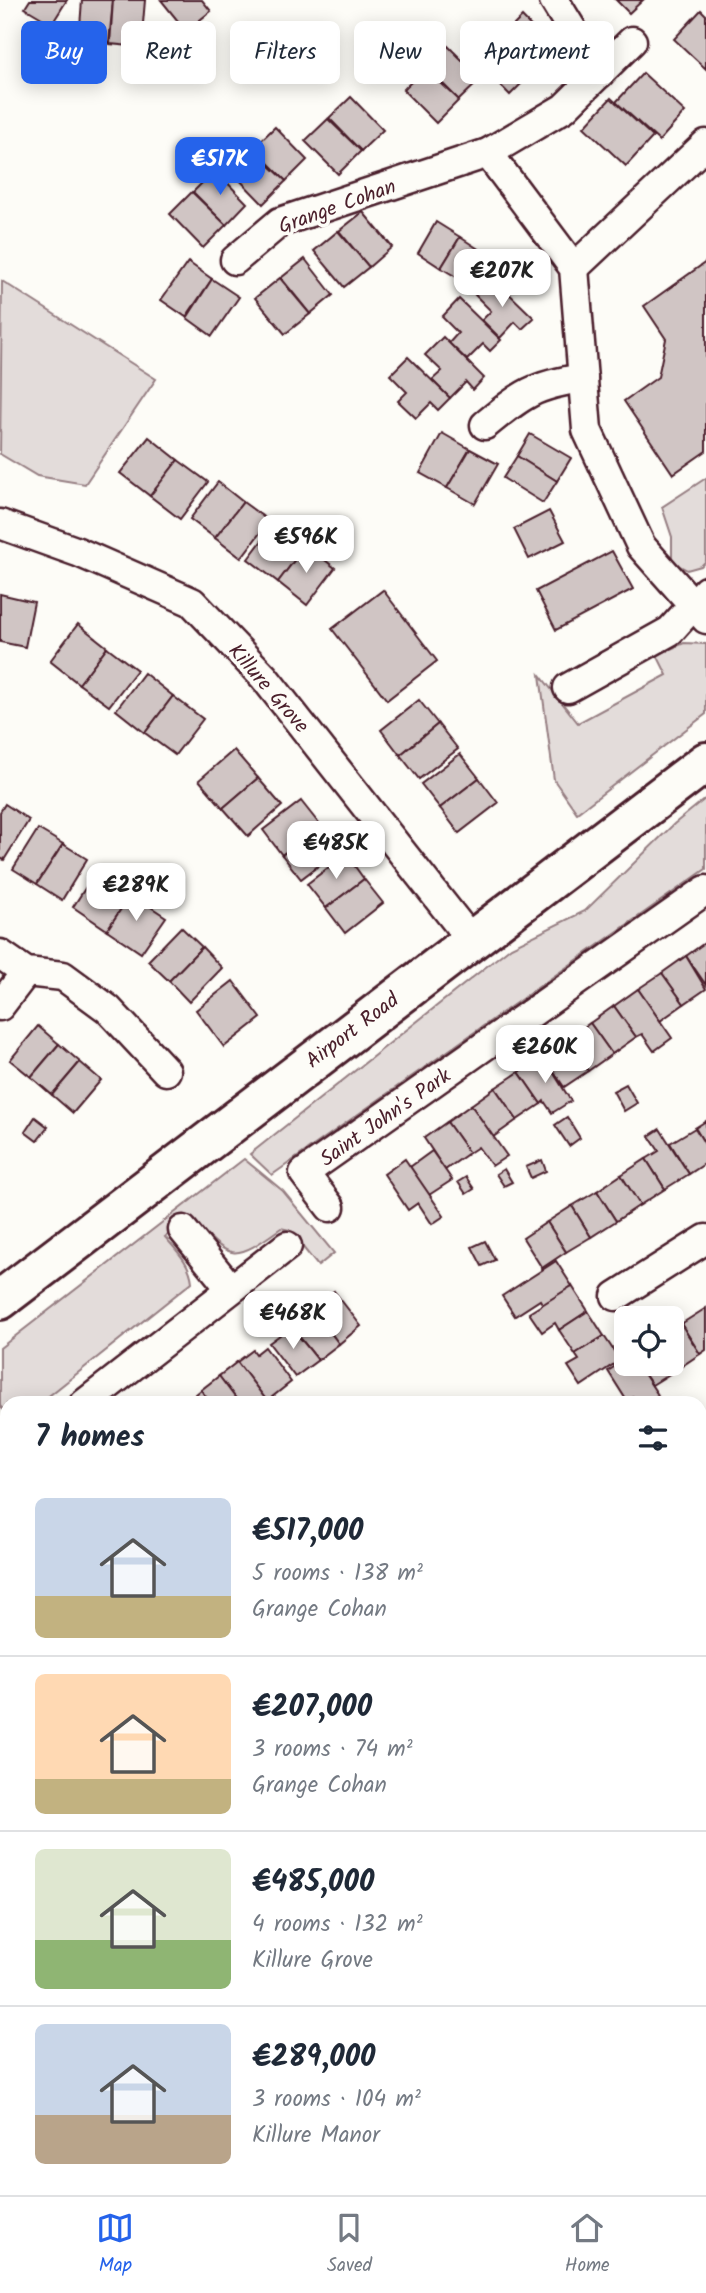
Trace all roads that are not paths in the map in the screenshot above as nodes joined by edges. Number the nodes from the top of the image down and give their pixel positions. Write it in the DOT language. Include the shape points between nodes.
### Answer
graph roads {
  1 [pos="554,0"];
  2 [pos="567,21"];
  3 [pos="632,41"];
  4 [pos="614,59"];
  5 [pos="589,84"];
  6 [pos="488,153"];
  7 [pos="703,155"];
  8 [pos="234,260"];
  9 [pos="574,268"];
  10 [pos="583,378"];
  11 [pos="485,425"];
  12 [pos="0,524"];
  13 [pos="701,606"];
  14 [pos="568,688"];
  15 [pos="706,762"];
  16 [pos="706,890"];
  17 [pos="471,940"];
  18 [pos="0,954"];
  19 [pos="26,972"];
  20 [pos="0,1006"];
  21 [pos="166,1071"];
  22 [pos="330,1207"];
  23 [pos="183,1230"];
  24 [pos="706,1239"];
  25 [pos="287,1246"];
  26 [pos="231,1289"];
  27 [pos="616,1296"];
  28 [pos="0,1300"];
  29 [pos="94,1396"];
  1 -- 2 [label="street"];
  3 -- 4 [label="street, Grange Cohan"];
  5 -- 6 [label="street, Grange Cohan" via="564,108"];
  6 -- 8 [label="street, Grange Cohan" via="280,222"];
  6 -- 9 [label="street"];
  7 -- 9 [label="street"];
  9 -- 10 [label="street"];
  10 -- 11 [label="street" via="546,383 518,398"];
  10 -- 13 [label="street" via="587,430 641,546"];
  12 -- 17 [label="street, Killure Grove" via="192,602 264,677"];
  13 -- 14 [label="street" via="670,631"];
  15 -- 17 [label="main road, Airport Road"];
  16 -- 22 [label="street, Saint John's Park" via="304,1174"];
  17 -- 28 [label="main road, Airport Road"];
  18 -- 19 [label="street"];
  19 -- 20 [label="street"];
  19 -- 21 [label="street" via="64,976 107,1009"];
  23 -- 26 [label="street"];
  24 -- 27 [label="street"];
  25 -- 26 [label="street"];
  26 -- 29 [label="street"];
}
